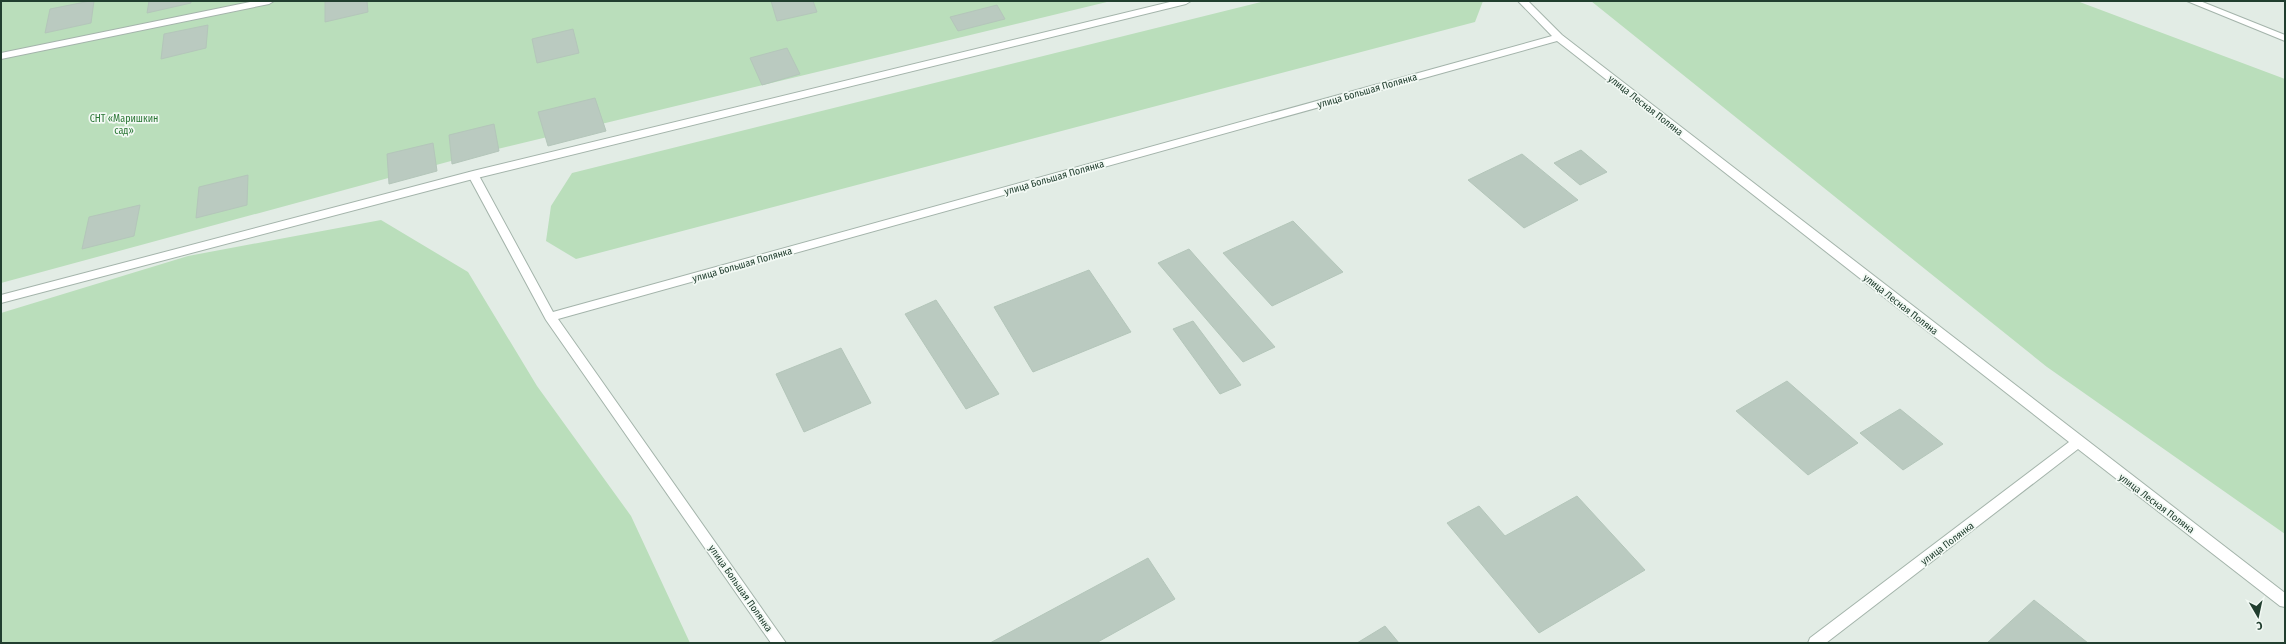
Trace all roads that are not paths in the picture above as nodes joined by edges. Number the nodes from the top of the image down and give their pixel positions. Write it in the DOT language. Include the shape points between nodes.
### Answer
graph roads {
  1 [pos="269,1"];
  2 [pos="1186,1"];
  3 [pos="1523,1"];
  4 [pos="2192,1"];
  5 [pos="1559,37"];
  6 [pos="2285,38"];
  7 [pos="1,56"];
  8 [pos="473,175"];
  9 [pos="1,298"];
  10 [pos="550,317"];
  11 [pos="2078,442"];
  12 [pos="2285,601"];
  13 [pos="778,643"];
  14 [pos="1815,643"];
  1 -- 7 [label="street"];
  2 -- 8 [label="street"];
  3 -- 5 [label="street, улица Лесная Поляна"];
  4 -- 6 [label="street"];
  5 -- 10 [label="street, улица Большая Полянка"];
  5 -- 11 [label="street, улица Лесная Поляна"];
  8 -- 9 [label="street"];
  8 -- 10 [label="street, улица Большая Полянка"];
  10 -- 13 [label="street, улица Большая Полянка"];
  11 -- 12 [label="street, улица Лесная Поляна"];
  11 -- 14 [label="street, улица Полянка"];
}
